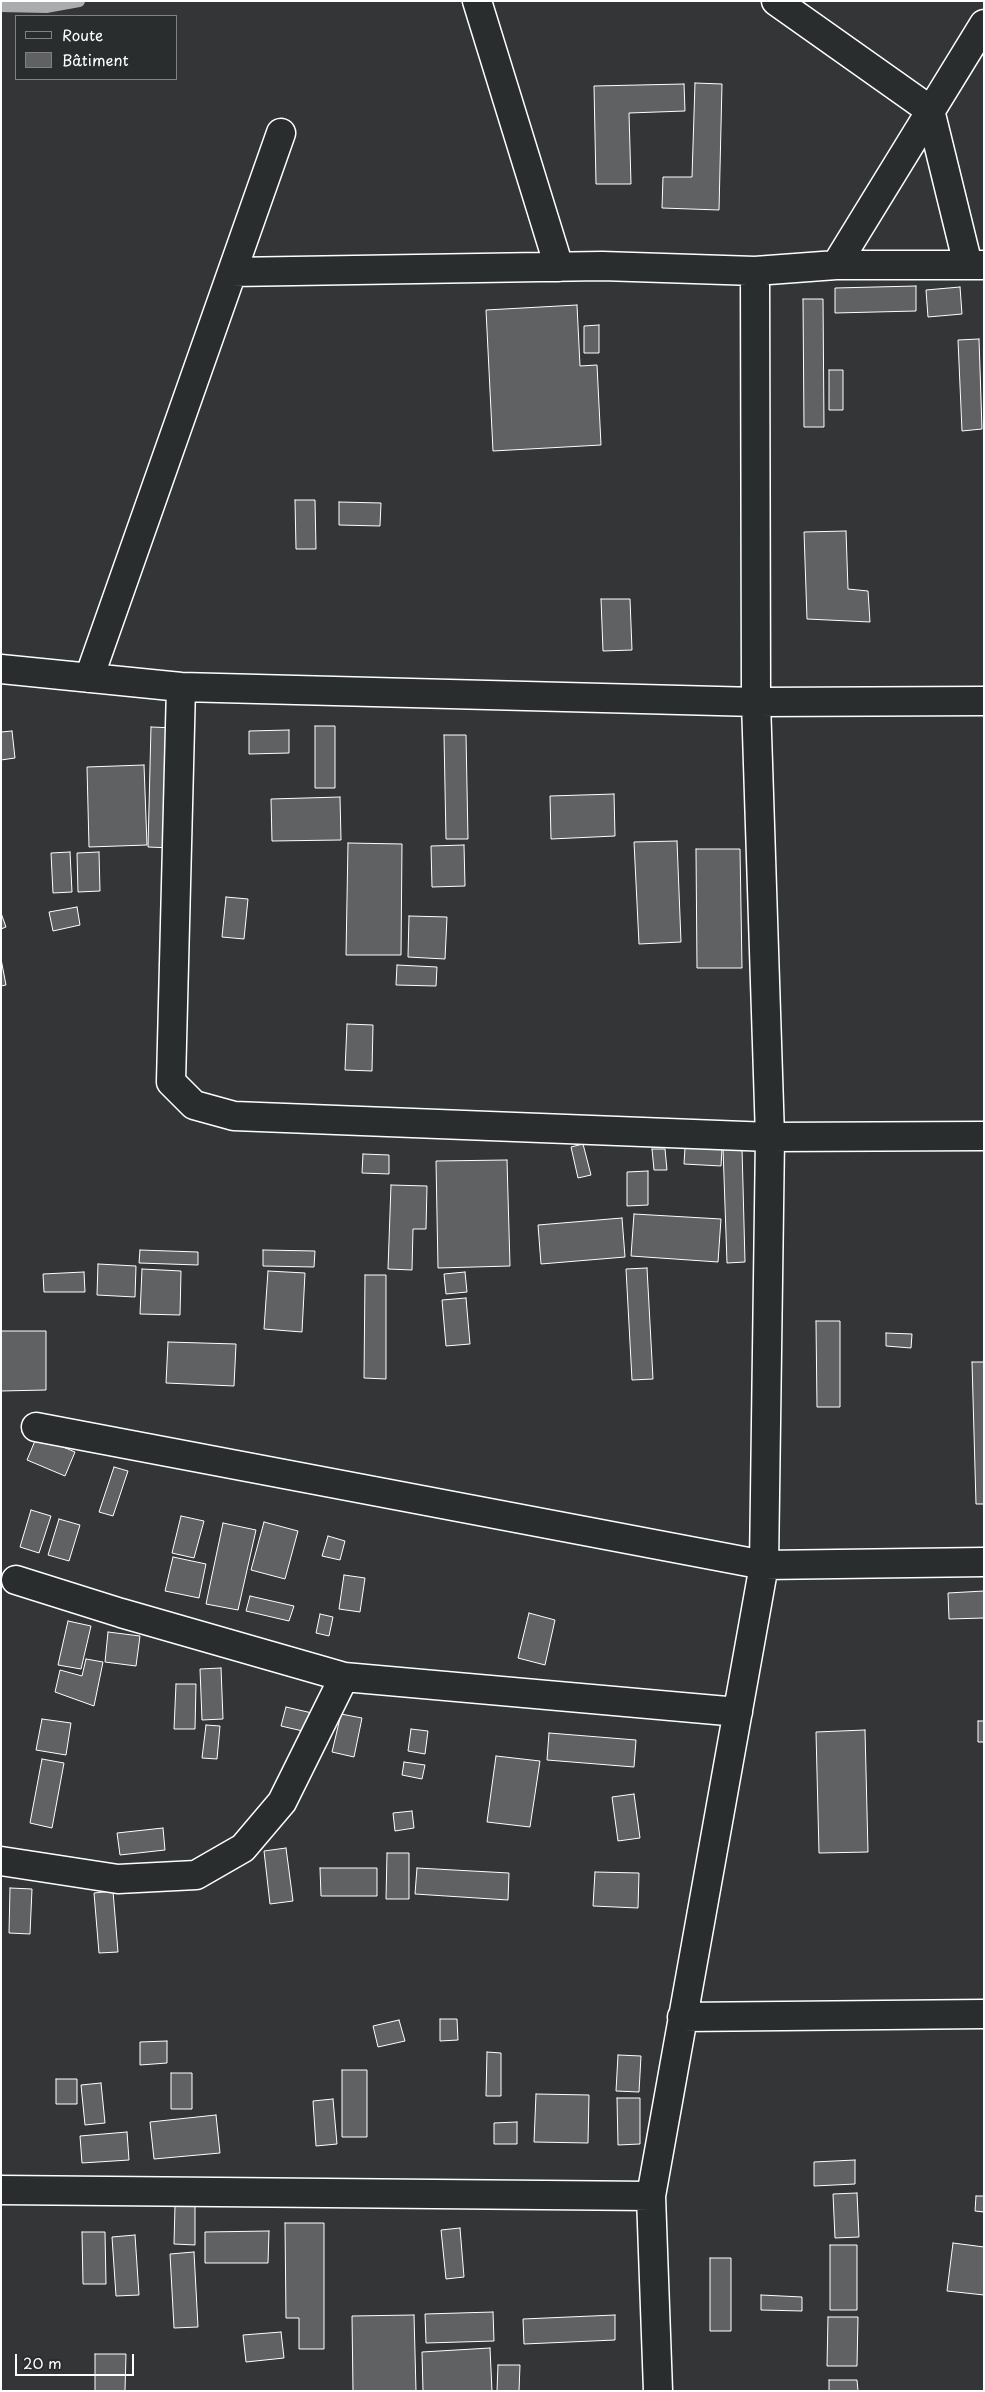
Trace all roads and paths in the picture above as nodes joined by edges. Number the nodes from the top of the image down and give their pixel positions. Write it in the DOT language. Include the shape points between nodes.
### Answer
graph roads {
  1 [pos="477,1"];
  2 [pos="776,1"];
  3 [pos="984,24"];
  4 [pos="930,110"];
  5 [pos="281,133"];
  6 [pos="836,265"];
  7 [pos="976,265"];
  8 [pos="559,267"];
  9 [pos="756,271"];
  10 [pos="232,272"];
  11 [pos="1,669"];
  12 [pos="89,678"];
  13 [pos="181,687"];
  14 [pos="984,701"];
  15 [pos="756,702"];
  16 [pos="984,1136"];
  17 [pos="770,1137"];
  18 [pos="36,1427"];
  19 [pos="984,1562"];
  20 [pos="764,1565"];
  21 [pos="16,1580"];
  22 [pos="344,1676"];
  23 [pos="738,1712"];
  24 [pos="1,1861"];
  25 [pos="984,2014"];
  26 [pos="682,2017"];
  27 [pos="1,2190"];
  28 [pos="651,2196"];
  29 [pos="658,2391"];
  1 -- 8 [label="street"];
  2 -- 4 [label="street"];
  3 -- 4 [label="street"];
  4 -- 6 [label="street"];
  4 -- 7 [label="street"];
  5 -- 10 [label="street"];
  6 -- 7 [label="street"];
  6 -- 9 [label="street"];
  8 -- 9 [label="street"];
  8 -- 10 [label="street"];
  9 -- 15 [label="street"];
  10 -- 12 [label="street"];
  11 -- 12 [label="street"];
  12 -- 13 [label="street"];
  13 -- 15 [label="street"];
  13 -- 17 [label="street" via="171,1082 194,1105 234,1116"];
  14 -- 15 [label="street"];
  15 -- 17 [label="street"];
  16 -- 17 [label="street"];
  17 -- 20 [label="street"];
  18 -- 20 [label="street"];
  19 -- 20 [label="street"];
  20 -- 23 [label="street"];
  21 -- 22 [label="street"];
  22 -- 23 [label="street"];
  22 -- 24 [label="street" via="282,1802 243,1848 196,1875 118,1879"];
  23 -- 26 [label="street"];
  25 -- 26 [label="street"];
  26 -- 28 [label="street"];
  27 -- 28 [label="street"];
  28 -- 29 [label="street"];
}
